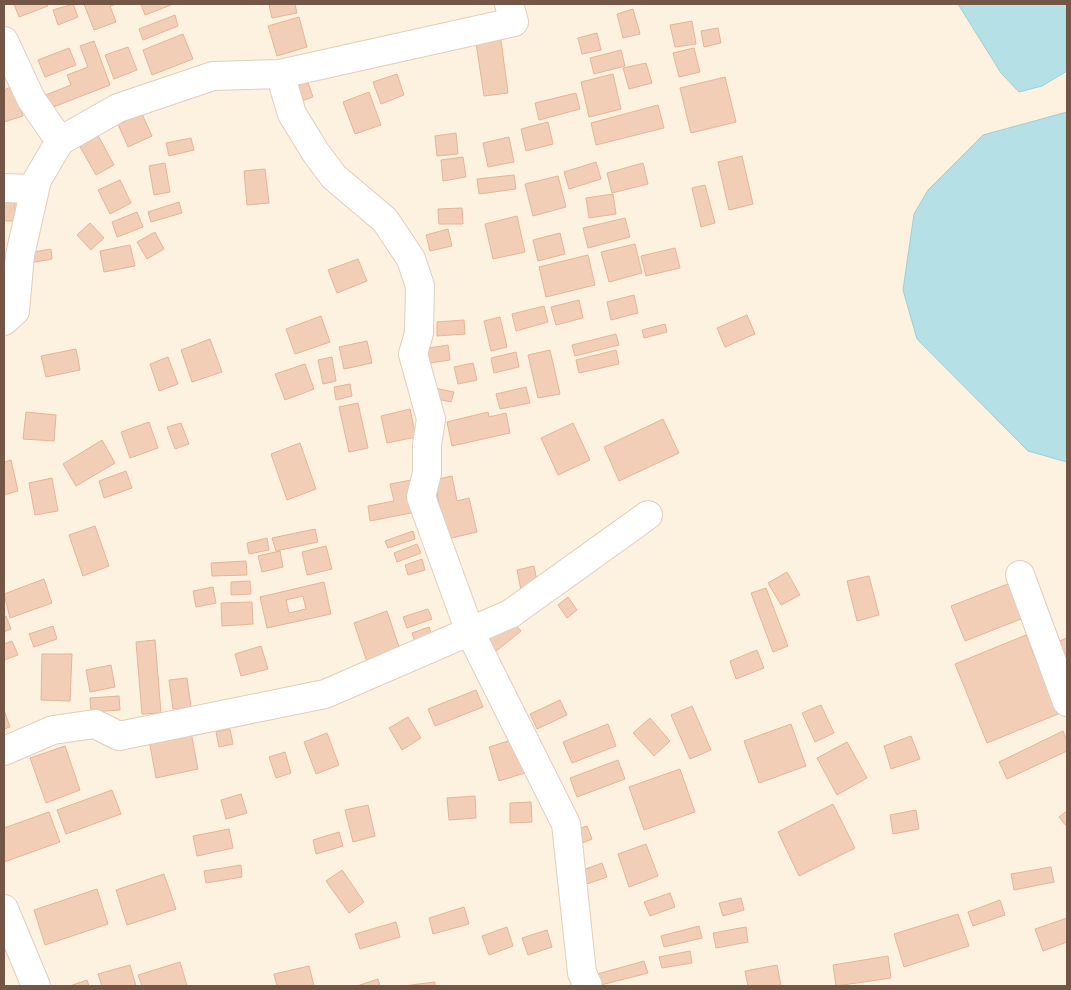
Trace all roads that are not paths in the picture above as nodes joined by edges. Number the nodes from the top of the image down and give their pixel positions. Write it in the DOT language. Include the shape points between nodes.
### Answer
graph roads {
  1 [pos="510,4"];
  2 [pos="4,41"];
  3 [pos="280,74"];
  4 [pos="60,141"];
  5 [pos="4,188"];
  6 [pos="35,189"];
  7 [pos="4,321"];
  8 [pos="648,515"];
  9 [pos="1020,575"];
  10 [pos="470,632"];
  11 [pos="1067,702"];
  12 [pos="4,751"];
  13 [pos="4,909"];
  14 [pos="36,986"];
  15 [pos="588,986"];
  1 -- 3 [label="street" via="514,22"];
  2 -- 4 [label="street" via="31,99"];
  3 -- 4 [label="street" via="214,76 118,108"];
  3 -- 10 [label="street" via="292,114 316,153 334,177 386,220 411,259 420,286 419,333 413,354 431,419 427,473 421,497"];
  4 -- 6 [label="street"];
  5 -- 6 [label="street"];
  6 -- 7 [label="street" via="20,255 15,311"];
  8 -- 10 [label="street" via="510,614"];
  9 -- 11 [label="street"];
  10 -- 12 [label="street" via="325,694 119,736 95,724 53,730"];
  10 -- 15 [label="street" via="566,824 582,973"];
  13 -- 14 [label="street"];
}
